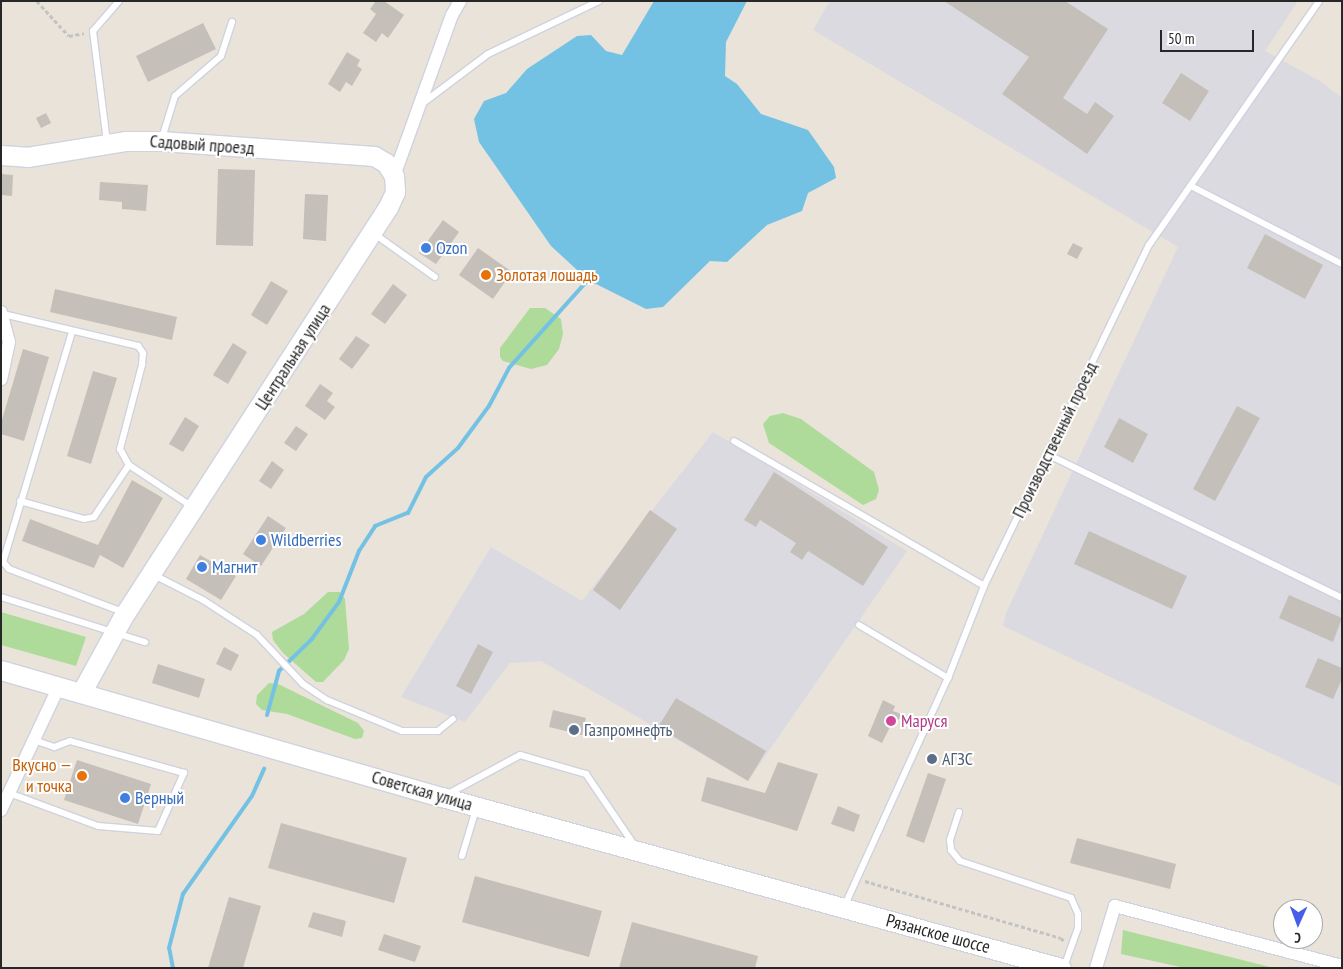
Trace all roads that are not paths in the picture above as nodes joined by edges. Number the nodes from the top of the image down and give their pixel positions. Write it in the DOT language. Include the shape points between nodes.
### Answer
graph roads {
  1 [pos="119,1"];
  2 [pos="460,1"];
  3 [pos="599,1"];
  4 [pos="1319,1"];
  5 [pos="232,22"];
  6 [pos="420,105"];
  7 [pos="161,141"];
  8 [pos="107,144"];
  9 [pos="1,155"];
  10 [pos="394,176"];
  11 [pos="1190,186"];
  12 [pos="372,232"];
  13 [pos="1342,264"];
  14 [pos="435,277"];
  15 [pos="2,313"];
  16 [pos="72,332"];
  17 [pos="1,379"];
  18 [pos="734,441"];
  19 [pos="1049,455"];
  20 [pos="128,465"];
  21 [pos="20,501"];
  22 [pos="194,508"];
  23 [pos="151,574"];
  24 [pos="984,586"];
  25 [pos="1,597"];
  26 [pos="1342,598"];
  27 [pos="125,613"];
  28 [pos="859,625"];
  29 [pos="115,631"];
  30 [pos="145,642"];
  31 [pos="1,670"];
  32 [pos="948,678"];
  33 [pos="58,686"];
  34 [pos="81,693"];
  35 [pos="454,719"];
  36 [pos="34,740"];
  37 [pos="9,793"];
  38 [pos="442,797"];
  39 [pos="477,806"];
  40 [pos="1,810"];
  41 [pos="959,812"];
  42 [pos="637,849"];
  43 [pos="462,856"];
  44 [pos="844,908"];
  45 [pos="1342,966"];
  46 [pos="1062,968"];
  47 [pos="1096,968"];
  1 -- 8 [label="lane" via="93,31"];
  2 -- 6 [label="street, Центральная улица"];
  3 -- 6 [label="lane" via="488,54"];
  4 -- 11 [label="lane, Производственный проезд"];
  5 -- 7 [label="lane" via="221,56 175,96"];
  6 -- 10 [label="street, Центральная улица"];
  7 -- 8 [label="main road, Садовый проезд"];
  7 -- 10 [label="main road, Садовый проезд" via="374,156 386,164"];
  8 -- 9 [label="main road, Садовый проезд" via="27,157"];
  10 -- 12 [label="main road, Центральная улица" via="395,192"];
  11 -- 13 [label="lane"];
  11 -- 19 [label="lane, Производственный проезд" via="1148,245"];
  12 -- 14 [label="lane"];
  12 -- 22 [label="main road, Центральная улица"];
  15 -- 16 [label="lane"];
  15 -- 17 [label="street" via="10,342"];
  16 -- 20 [label="lane" via="138,346 143,353 120,449"];
  16 -- 21 [label="lane"];
  18 -- 24 [label="lane"];
  19 -- 24 [label="lane, Производственный проезд"];
  19 -- 26 [label="lane"];
  20 -- 21 [label="lane" via="94,517 84,519"];
  20 -- 22 [label="lane"];
  21 -- 27 [label="lane" via="3,554 3,562 9,569"];
  22 -- 23 [label="main road, Центральная улица"];
  23 -- 27 [label="main road, Центральная улица"];
  23 -- 35 [label="lane" via="210,604 257,635 303,684 336,704 402,731 438,731"];
  24 -- 32 [label="lane, Производственный проезд"];
  25 -- 29 [label="lane"];
  27 -- 29 [label="main road, Центральная улица"];
  28 -- 32 [label="lane"];
  29 -- 30 [label="lane"];
  29 -- 34 [label="main road, Центральная улица"];
  31 -- 33 [label="main road, Советская улица"];
  32 -- 44 [label="lane, Производственный проезд"];
  33 -- 34 [label="main road, Советская улица"];
  33 -- 36 [label="street"];
  34 -- 38 [label="main road, Советская улица"];
  36 -- 37 [label="street"];
  36 -- 37 [label="lane" via="54,747 70,741 184,773 158,830 98,826"];
  37 -- 40 [label="street"];
  38 -- 39 [label="main road, Советская улица"];
  38 -- 42 [label="lane" via="520,755 586,774"];
  39 -- 42 [label="main road, Советская улица"];
  39 -- 43 [label="lane"];
  41 -- 46 [label="lane" via="950,840 951,850 960,862 1072,898 1078,914 1078,928"];
  42 -- 44 [label="main road, Советская улица"];
  44 -- 46 [label="main road, Рязанское шоссе"];
  45 -- 47 [label="street" via="1115,906"];
}
